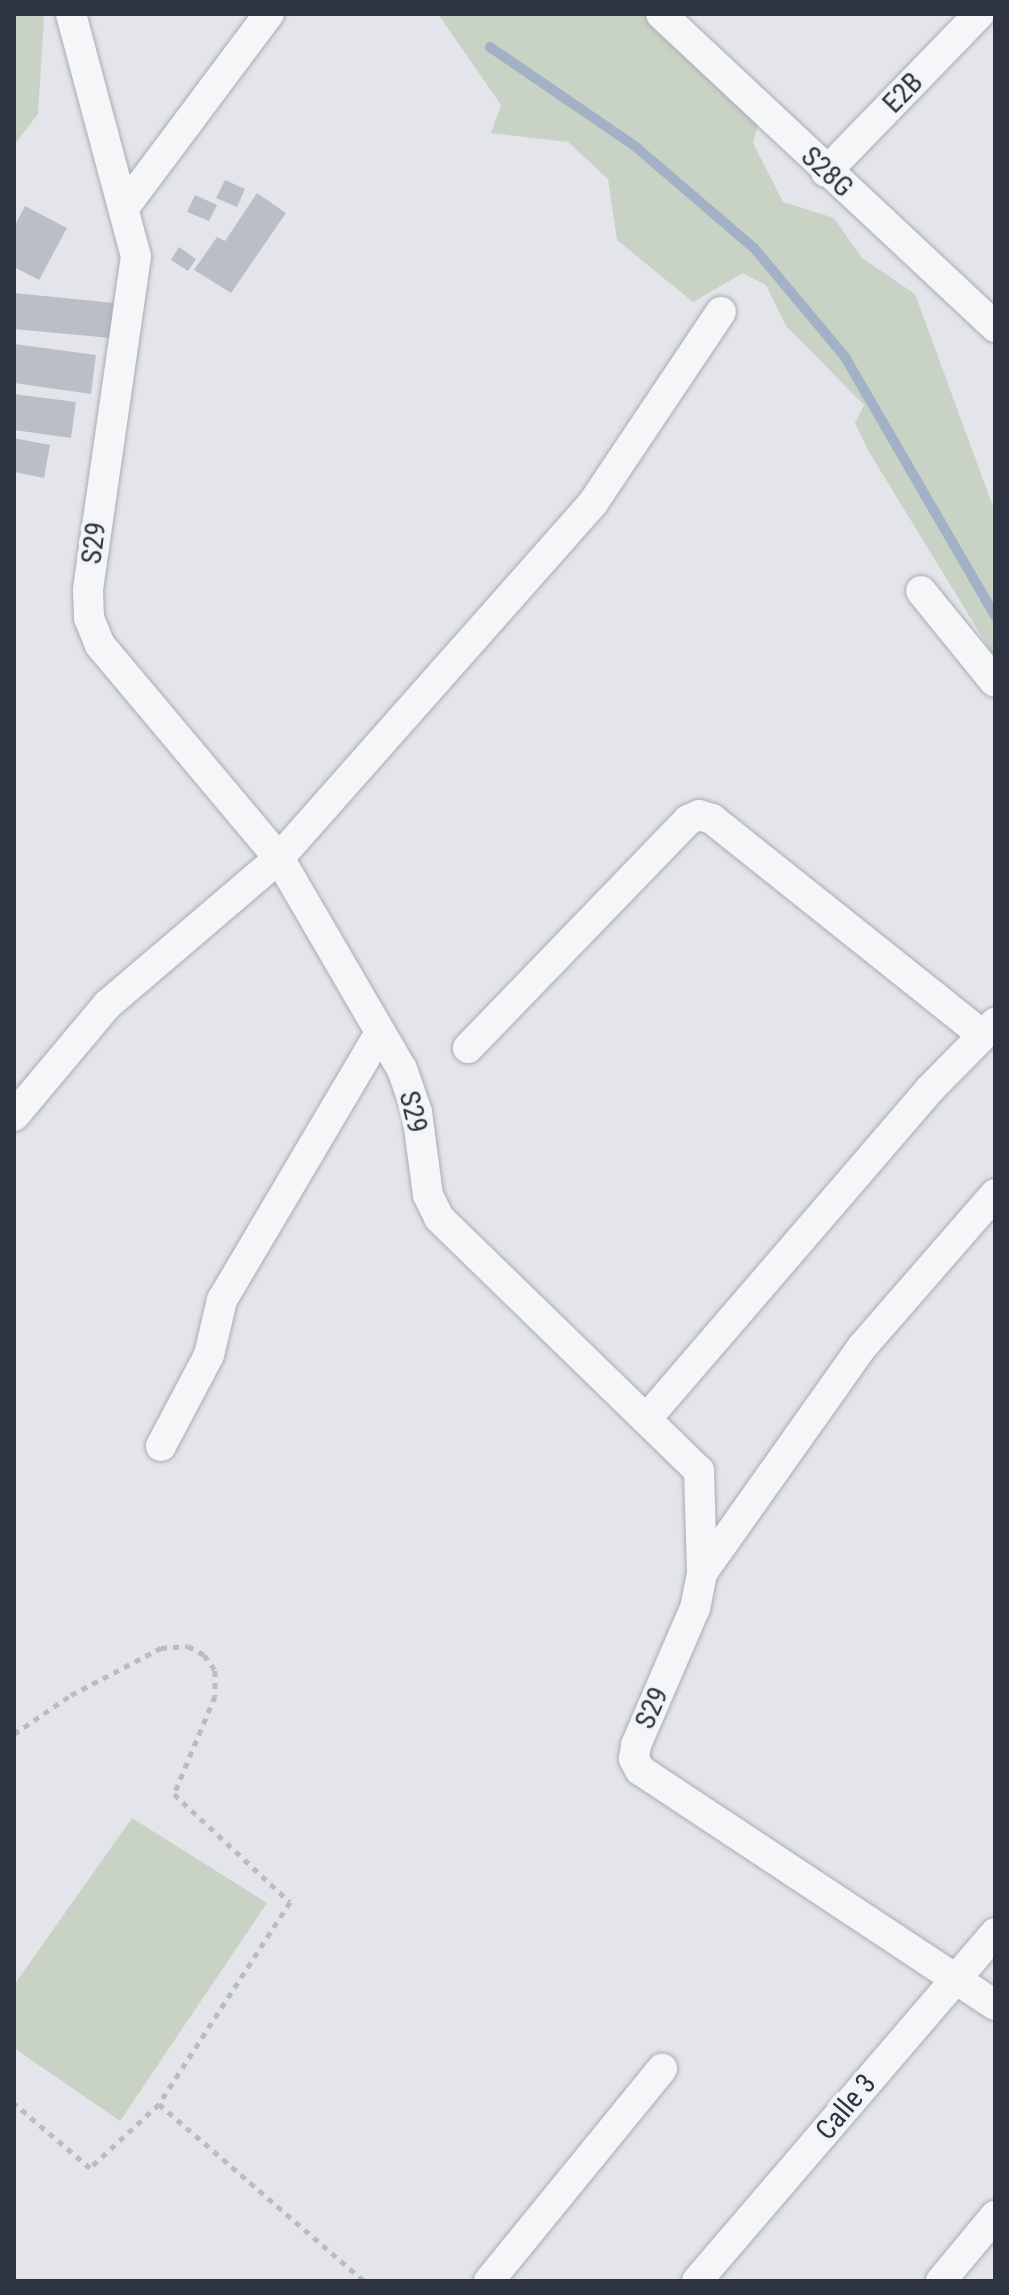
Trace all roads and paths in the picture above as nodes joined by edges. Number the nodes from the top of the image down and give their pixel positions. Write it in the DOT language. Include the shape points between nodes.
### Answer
graph roads {
  1 [pos="71,14"];
  2 [pos="269,14"];
  3 [pos="661,14"];
  4 [pos="979,14"];
  5 [pos="826,172"];
  6 [pos="126,205"];
  7 [pos="721,312"];
  8 [pos="995,327"];
  9 [pos="921,591"];
  10 [pos="995,682"];
  11 [pos="279,858"];
  12 [pos="988,1028"];
  13 [pos="379,1035"];
  14 [pos="468,1048"];
  15 [pos="14,1116"];
  16 [pos="995,1194"];
  17 [pos="648,1417"];
  18 [pos="161,1446"];
  19 [pos="702,1573"];
  20 [pos="14,1734"];
  21 [pos="995,1933"];
  22 [pos="955,1978"];
  23 [pos="995,2005"];
  24 [pos="662,2069"];
  25 [pos="14,2103"];
  26 [pos="159,2104"];
  27 [pos="995,2216"];
  28 [pos="364,2281"];
  29 [pos="489,2281"];
  30 [pos="697,2281"];
  31 [pos="941,2281"];
  1 -- 6 [label="street, S29"];
  2 -- 6 [label="street"];
  3 -- 5 [label="street, S28G"];
  4 -- 5 [label="street, E2B"];
  5 -- 8 [label="street, S28G"];
  6 -- 11 [label="street, S29" via="136,256 95,533 89,618 100,645"];
  7 -- 11 [label="street" via="593,503"];
  9 -- 10 [label="street"];
  11 -- 13 [label="street, S29"];
  11 -- 15 [label="street" via="107,1005"];
  12 -- 14 [label="street" via="712,819 699,815 688,820"];
  12 -- 17 [label="street"];
  13 -- 17 [label="street, S29" via="402,1069 417,1112 428,1195 439,1218"];
  13 -- 18 [label="street" via="222,1300 209,1355"];
  16 -- 19 [label="street" via="863,1346"];
  17 -- 19 [label="street, S29" via="699,1471"];
  19 -- 22 [label="street, S29" via="695,1608 634,1759 640,1770"];
  20 -- 26 [label="path" via="71,1695 161,1648 188,1646 215,1670 215,1696 174,1794 290,1902"];
  21 -- 22 [label="street, Calle 3"];
  22 -- 23 [label="street, S29"];
  22 -- 30 [label="street, Calle 3"];
  24 -- 29 [label="street"];
  25 -- 26 [label="path" via="90,2168"];
  26 -- 28 [label="path"];
  27 -- 31 [label="street"];
}
